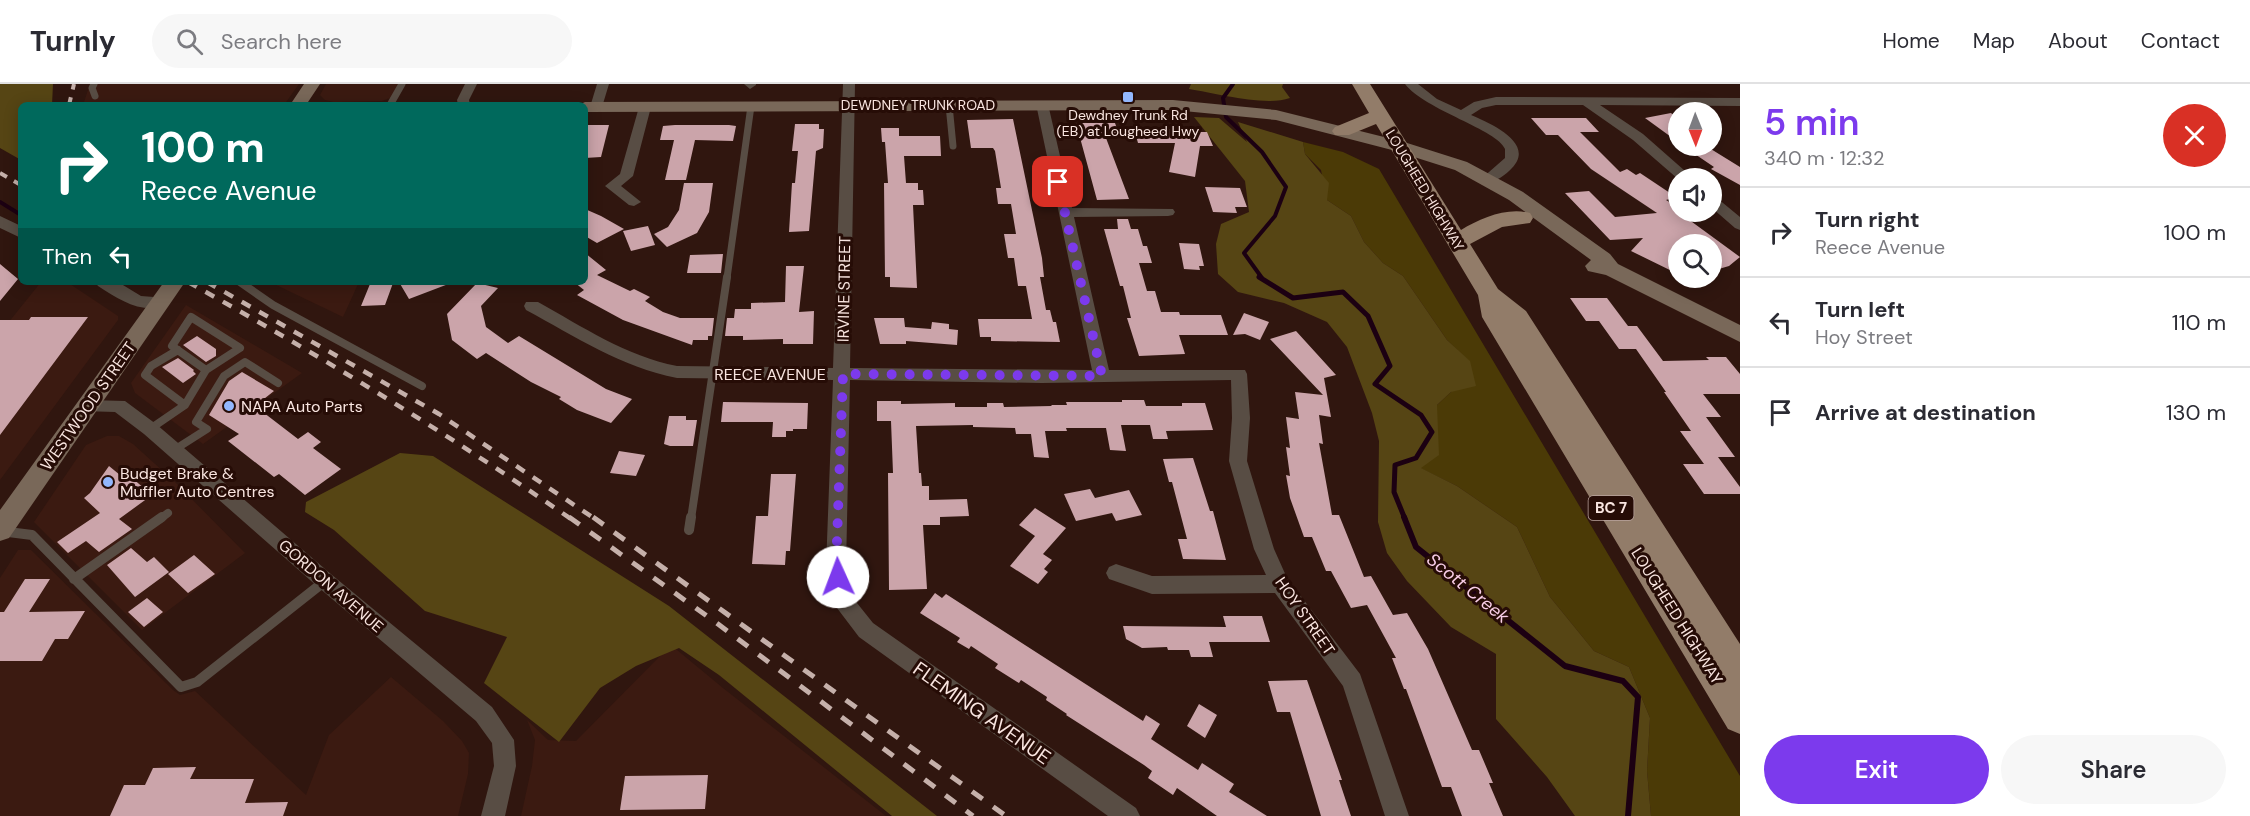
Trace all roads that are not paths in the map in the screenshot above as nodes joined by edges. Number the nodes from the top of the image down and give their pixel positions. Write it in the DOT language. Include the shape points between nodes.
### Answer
graph roads {
  1 [pos="93,84"];
  2 [pos="312,84"];
  3 [pos="402,84"];
  4 [pos="471,84"];
  5 [pos="603,84"];
  6 [pos="849,84"];
  7 [pos="1361,84"];
  8 [pos="1411,84"];
  9 [pos="95,96"];
  10 [pos="1586,100"];
  11 [pos="300,102"];
  12 [pos="392,102"];
  13 [pos="463,102"];
  14 [pos="1740,102"];
  15 [pos="1042,104"];
  16 [pos="949,105"];
  17 [pos="645,106"];
  18 [pos="751,106"];
  19 [pos="848,106"];
  20 [pos="590,107"];
  21 [pos="1248,113"];
  22 [pos="1380,115"];
  23 [pos="1461,116"];
  24 [pos="1342,131"];
  25 [pos="953,146"];
  26 [pos="1403,153"];
  27 [pos="1674,168"];
  28 [pos="1488,179"];
  29 [pos="634,202"];
  30 [pos="1722,210"];
  31 [pos="1065,213"];
  32 [pos="1168,213"];
  33 [pos="1522,218"];
  34 [pos="1,223"];
  35 [pos="1740,225"];
  36 [pos="18,232"];
  37 [pos="1457,243"];
  38 [pos="1611,269"];
  39 [pos="109,285"];
  40 [pos="173,285"];
  41 [pos="244,285"];
  42 [pos="1490,295"];
  43 [pos="161,302"];
  44 [pos="532,306"];
  45 [pos="1740,334"];
  46 [pos="178,350"];
  47 [pos="206,370"];
  48 [pos="714,374"];
  49 [pos="843,374"];
  50 [pos="1239,374"];
  51 [pos="1102,376"];
  52 [pos="278,383"];
  53 [pos="422,386"];
  54 [pos="184,405"];
  55 [pos="88,406"];
  56 [pos="150,429"];
  57 [pos="174,450"];
  58 [pos="168,513"];
  59 [pos="0,530"];
  60 [pos="689,530"];
  61 [pos="1116,573"];
  62 [pos="74,579"];
  63 [pos="325,581"];
  64 [pos="1280,584"];
  65 [pos="844,602"];
  66 [pos="1740,672"];
  67 [pos="1740,718"];
  68 [pos="493,816"];
  69 [pos="1128,816"];
  70 [pos="1397,816"];
  1 -- 9 [label="lane"];
  2 -- 11 [label="main road"];
  3 -- 12 [label="lane"];
  4 -- 13 [label="street"];
  5 -- 20 [label="street"];
  6 -- 19 [label="street, IRVINE STREET"];
  7 -- 22 [label="main road, LOUGHEED HIGHWAY / BC 7"];
  8 -- 23 [label="street" via="1432,102"];
  10 -- 14 [label="street"];
  10 -- 23 [label="street" via="1488,102"];
  10 -- 27 [label="street"];
  15 -- 16 [label="main road, DEWDNEY TRUNK ROAD"];
  15 -- 21 [label="main road, DEWDNEY TRUNK ROAD" via="1201,106"];
  15 -- 31 [label="street"];
  16 -- 19 [label="main road, DEWDNEY TRUNK ROAD"];
  16 -- 25 [label="lane"];
  17 -- 18 [label="main road, DEWDNEY TRUNK ROAD"];
  17 -- 20 [label="main road, DEWDNEY TRUNK ROAD"];
  17 -- 29 [label="street" via="626,176 612,186"];
  18 -- 19 [label="main road, DEWDNEY TRUNK ROAD"];
  18 -- 48 [label="lane"];
  19 -- 49 [label="street, IRVINE STREET"];
  21 -- 24 [label="main road, DEWDNEY TRUNK ROAD" via="1276,115"];
  21 -- 26 [label="main road, DEWDNEY TRUNK ROAD" via="1274,124"];
  22 -- 24 [label="main road"];
  22 -- 26 [label="main road, LOUGHEED HIGHWAY / BC 7"];
  23 -- 28 [label="street" via="1490,129 1513,148 1508,165"];
  24 -- 26 [label="main road, DEWDNEY TRUNK ROAD"];
  26 -- 28 [label="main road, DEWDNEY TRUNK ROAD" via="1461,166"];
  26 -- 33 [label="main road, DEWDNEY TRUNK ROAD" via="1490,196"];
  26 -- 37 [label="main road, LOUGHEED HIGHWAY / BC 7"];
  28 -- 38 [label="main road, DEWDNEY TRUNK ROAD" via="1539,212"];
  30 -- 35 [label="street"];
  31 -- 32 [label="street"];
  31 -- 51 [label="street"];
  33 -- 37 [label="main road" via="1485,224"];
  33 -- 38 [label="main road, DEWDNEY TRUNK ROAD" via="1585,261"];
  34 -- 36 [label="street"];
  37 -- 42 [label="main road, LOUGHEED HIGHWAY / BC 7"];
  38 -- 45 [label="main road, DEWDNEY TRUNK ROAD"];
  39 -- 43 [label="street" via="138,302"];
  40 -- 43 [label="main road, WESTWOOD STREET"];
  41 -- 53 [label="lane" via="273,305"];
  42 -- 66 [label="main road, LOUGHEED HIGHWAY / BC 7" via="1518,317"];
  42 -- 67 [label="main road, LOUGHEED HIGHWAY / BC 7" via="1494,317"];
  43 -- 55 [label="main road, WESTWOOD STREET"];
  44 -- 48 [label="street, REECE AVENUE" via="646,366"];
  46 -- 47 [label="lane"];
  46 -- 47 [label="lane" via="172,346 191,317 240,348"];
  46 -- 54 [label="lane" via="151,366 145,375"];
  47 -- 54 [label="lane"];
  48 -- 49 [label="street, REECE AVENUE"];
  48 -- 60 [label="lane"];
  49 -- 51 [label="street, REECE AVENUE"];
  49 -- 65 [label="street, IRVINE STREET" via="836,568"];
  50 -- 51 [label="street, REECE AVENUE"];
  50 -- 64 [label="street, HOY STREET" via="1238,461 1258,532"];
  52 -- 57 [label="lane" via="245,362 224,376 196,422 207,429"];
  54 -- 56 [label="lane"];
  55 -- 56 [label="street, GORDON AVENUE" via="119,406"];
  55 -- 59 [label="main road, WESTWOOD STREET"];
  56 -- 57 [label="street, GORDON AVENUE"];
  57 -- 63 [label="street, GORDON AVENUE"];
  58 -- 62 [label="lane"];
  59 -- 62 [label="lane" via="32,536"];
  61 -- 64 [label="street" via="1152,585"];
  62 -- 63 [label="lane" via="181,687 197,682"];
  63 -- 68 [label="street, GORDON AVENUE" via="484,714 503,740 505,766"];
  64 -- 70 [label="street, HOY STREET" via="1352,681"];
  65 -- 69 [label="street, FLEMING AVENUE" via="866,630"];
}
